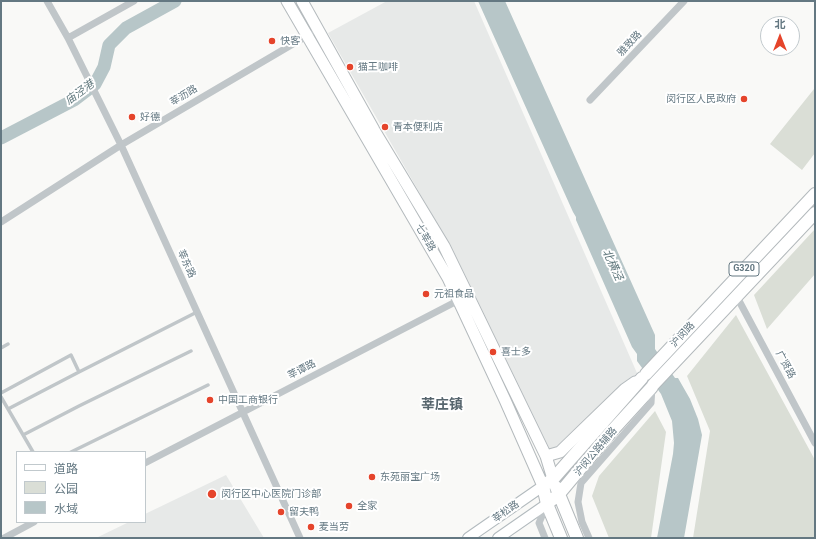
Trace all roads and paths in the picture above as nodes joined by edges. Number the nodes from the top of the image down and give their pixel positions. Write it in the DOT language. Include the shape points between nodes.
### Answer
graph roads {
  1 [pos="47,1"];
  2 [pos="134,1"];
  3 [pos="287,1"];
  4 [pos="302,1"];
  5 [pos="684,1"];
  6 [pos="317,28"];
  7 [pos="307,35"];
  8 [pos="68,38"];
  9 [pos="590,100"];
  10 [pos="121,145"];
  11 [pos="815,194"];
  12 [pos="815,212"];
  13 [pos="1,222"];
  14 [pos="737,297"];
  15 [pos="463,298"];
  16 [pos="197,312"];
  17 [pos="8,344"];
  18 [pos="1,348"];
  19 [pos="191,351"];
  20 [pos="79,372"];
  21 [pos="644,376"];
  22 [pos="208,385"];
  23 [pos="653,386"];
  24 [pos="1,392"];
  25 [pos="1,397"];
  26 [pos="8,409"];
  27 [pos="243,412"];
  28 [pos="23,435"];
  29 [pos="815,443"];
  30 [pos="32,451"];
  31 [pos="73,451"];
  32 [pos="546,456"];
  33 [pos="146,462"];
  34 [pos="548,482"];
  35 [pos="559,494"];
  36 [pos="547,504"];
  37 [pos="32,523"];
  38 [pos="1,532"];
  39 [pos="297,537"];
  40 [pos="5,538"];
  41 [pos="468,538"];
  42 [pos="498,538"];
  43 [pos="545,538"];
  44 [pos="561,538"];
  45 [pos="577,538"];
  46 [pos="589,538"];
  1 -- 8 [label="street, 莘东路"];
  2 -- 8 [label="street"];
  3 -- 7 [label="main road, 七莘路"];
  4 -- 6 [label="main road, 七莘路"];
  5 -- 9 [label="street, 雅致路"];
  6 -- 7 [label="street, 莘沥路"];
  6 -- 15 [label="main road, 七莘路" via="374,130 444,246"];
  7 -- 10 [label="street, 莘沥路"];
  7 -- 15 [label="main road, 七莘路" via="440,265"];
  8 -- 10 [label="street, 莘东路"];
  10 -- 13 [label="street, 莘沥路"];
  10 -- 16 [label="street, 莘东路"];
  11 -- 21 [label="highway, 沪闵路 / G320"];
  12 -- 14 [label="highway, 沪闵路 / G320"];
  14 -- 23 [label="highway, 沪闵路 / G320"];
  14 -- 29 [label="street, 广贤路"];
  15 -- 27 [label="street, 莘谭路"];
  15 -- 32 [label="main road, 七莘路"];
  15 -- 34 [label="main road, 七莘路"];
  16 -- 20 [label="lane"];
  16 -- 27 [label="street, 莘东路"];
  17 -- 18 [label="lane"];
  19 -- 28 [label="lane"];
  20 -- 24 [label="lane" via="71,355"];
  20 -- 26 [label="lane"];
  21 -- 32 [label="main road" via="625,388 560,452"];
  21 -- 34 [label="highway, 沪闵路 / G320"];
  22 -- 31 [label="lane"];
  23 -- 35 [label="highway, 沪闵路 / G320" via="610,432"];
  23 -- 46 [label="street, 沪闵公路辅路" via="652,403 581,483 578,502 582,522"];
  25 -- 26 [label="lane"];
  26 -- 28 [label="lane"];
  27 -- 33 [label="street, 莘谭路"];
  27 -- 39 [label="street, 莘东路"];
  28 -- 30 [label="lane"];
  32 -- 34 [label="main road, 七莘路"];
  34 -- 35 [label="highway"];
  34 -- 36 [label="highway"];
  34 -- 41 [label="main road, 莘松路"];
  35 -- 36 [label="highway, 沪闵路 / G320"];
  35 -- 45 [label="highway"];
  36 -- 42 [label="main road, 莘松路"];
  36 -- 43 [label="street" via="539,523"];
  36 -- 44 [label="highway"];
  37 -- 40 [label="street"];
  38 -- 40 [label="street"];
}
